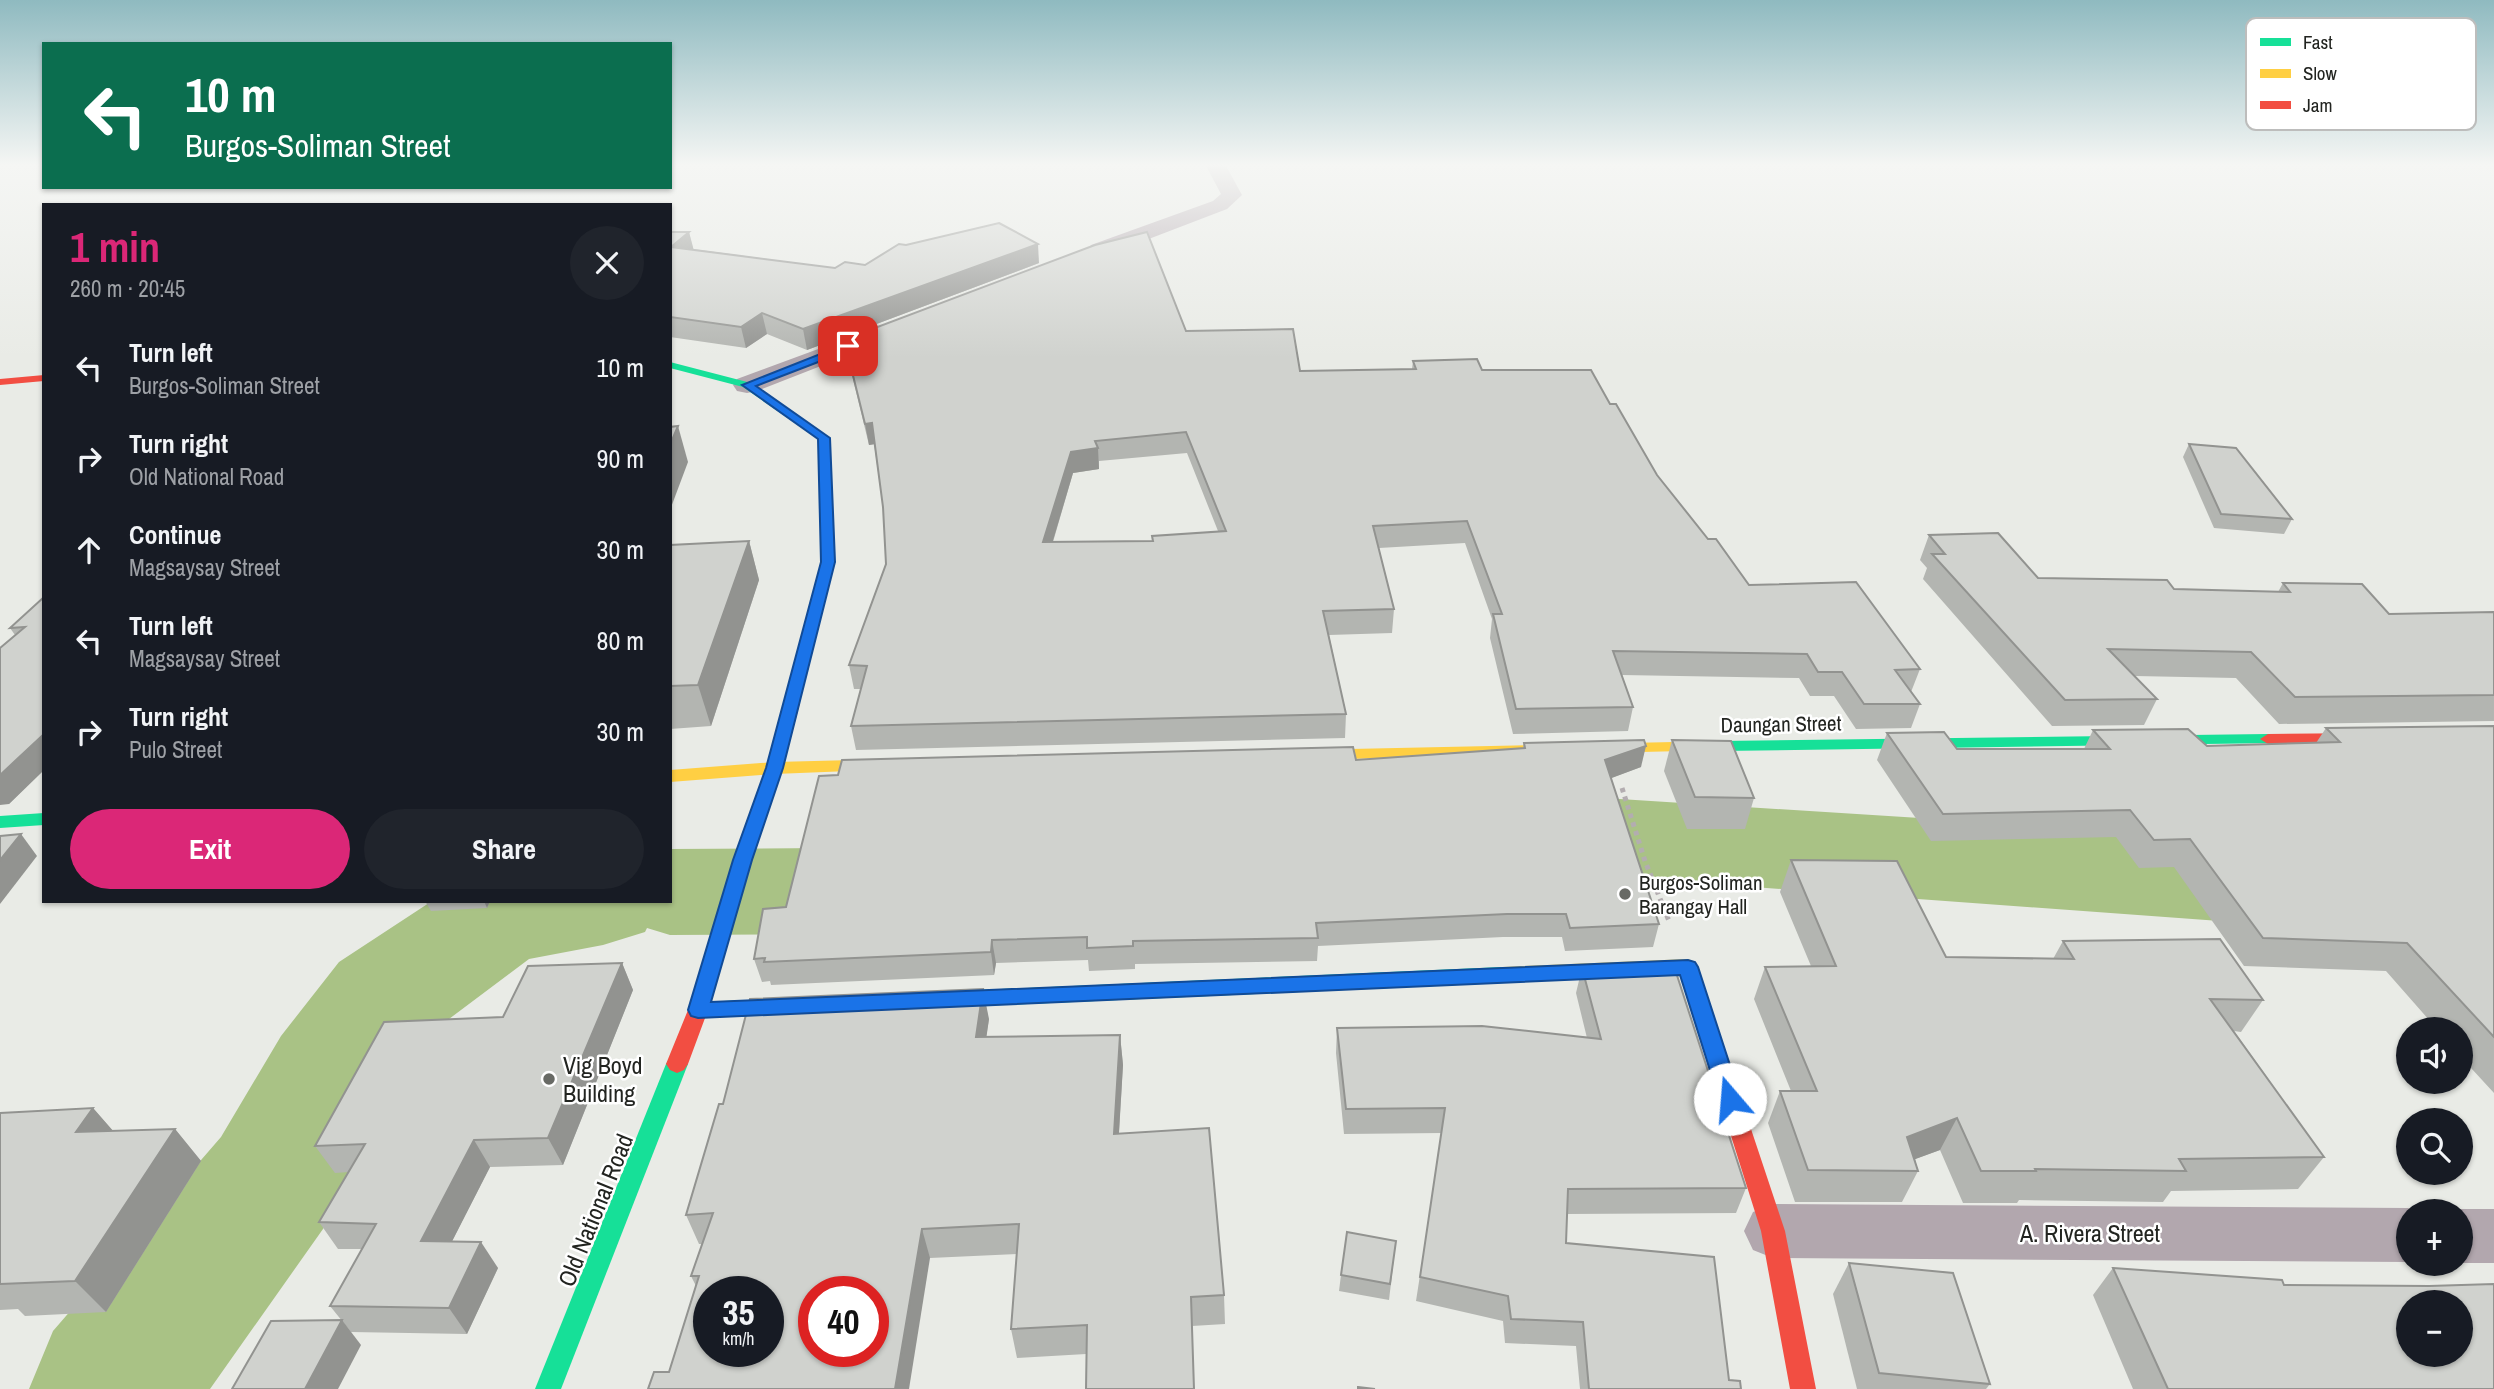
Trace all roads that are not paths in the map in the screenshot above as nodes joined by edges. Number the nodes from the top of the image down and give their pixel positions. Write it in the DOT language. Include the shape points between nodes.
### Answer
graph roads {
  1 [pos="1156,229"];
  2 [pos="1076,259"];
  3 [pos="911,322"];
  4 [pos="672,366"];
  5 [pos="42,378"];
  6 [pos="0,382"];
  7 [pos="747,385"];
  8 [pos="2383,738"];
  9 [pos="1289,755"];
  10 [pos="914,765"];
  11 [pos="775,768"];
  12 [pos="672,776"];
  13 [pos="42,819"];
  14 [pos="0,822"];
  15 [pos="921,1001"];
  16 [pos="823,1005"];
  17 [pos="698,1010"];
  18 [pos="1773,1231"];
  19 [pos="2396,1235"];
  20 [pos="2473,1236"];
  21 [pos="2494,1236"];
  22 [pos="548,1389"];
  23 [pos="1803,1389"];
  1 -- 2 [label="street"];
  3 -- 7 [label="street"];
  4 -- 7 [label="street"];
  5 -- 6 [label="street"];
  7 -- 11 [label="street, Old National Road" via="824,438 828,562"];
  8 -- 9 [label="street, Daungan Street"];
  10 -- 11 [label="street"];
  11 -- 12 [label="street"];
  11 -- 17 [label="street, Old National Road" via="742,860"];
  13 -- 14 [label="street"];
  15 -- 18 [label="street" via="1688,967"];
  16 -- 17 [label="street"];
  17 -- 22 [label="street, Old National Road"];
  18 -- 19 [label="street, A. Rivera Street"];
  18 -- 23 [label="street"];
  20 -- 21 [label="street"];
}
